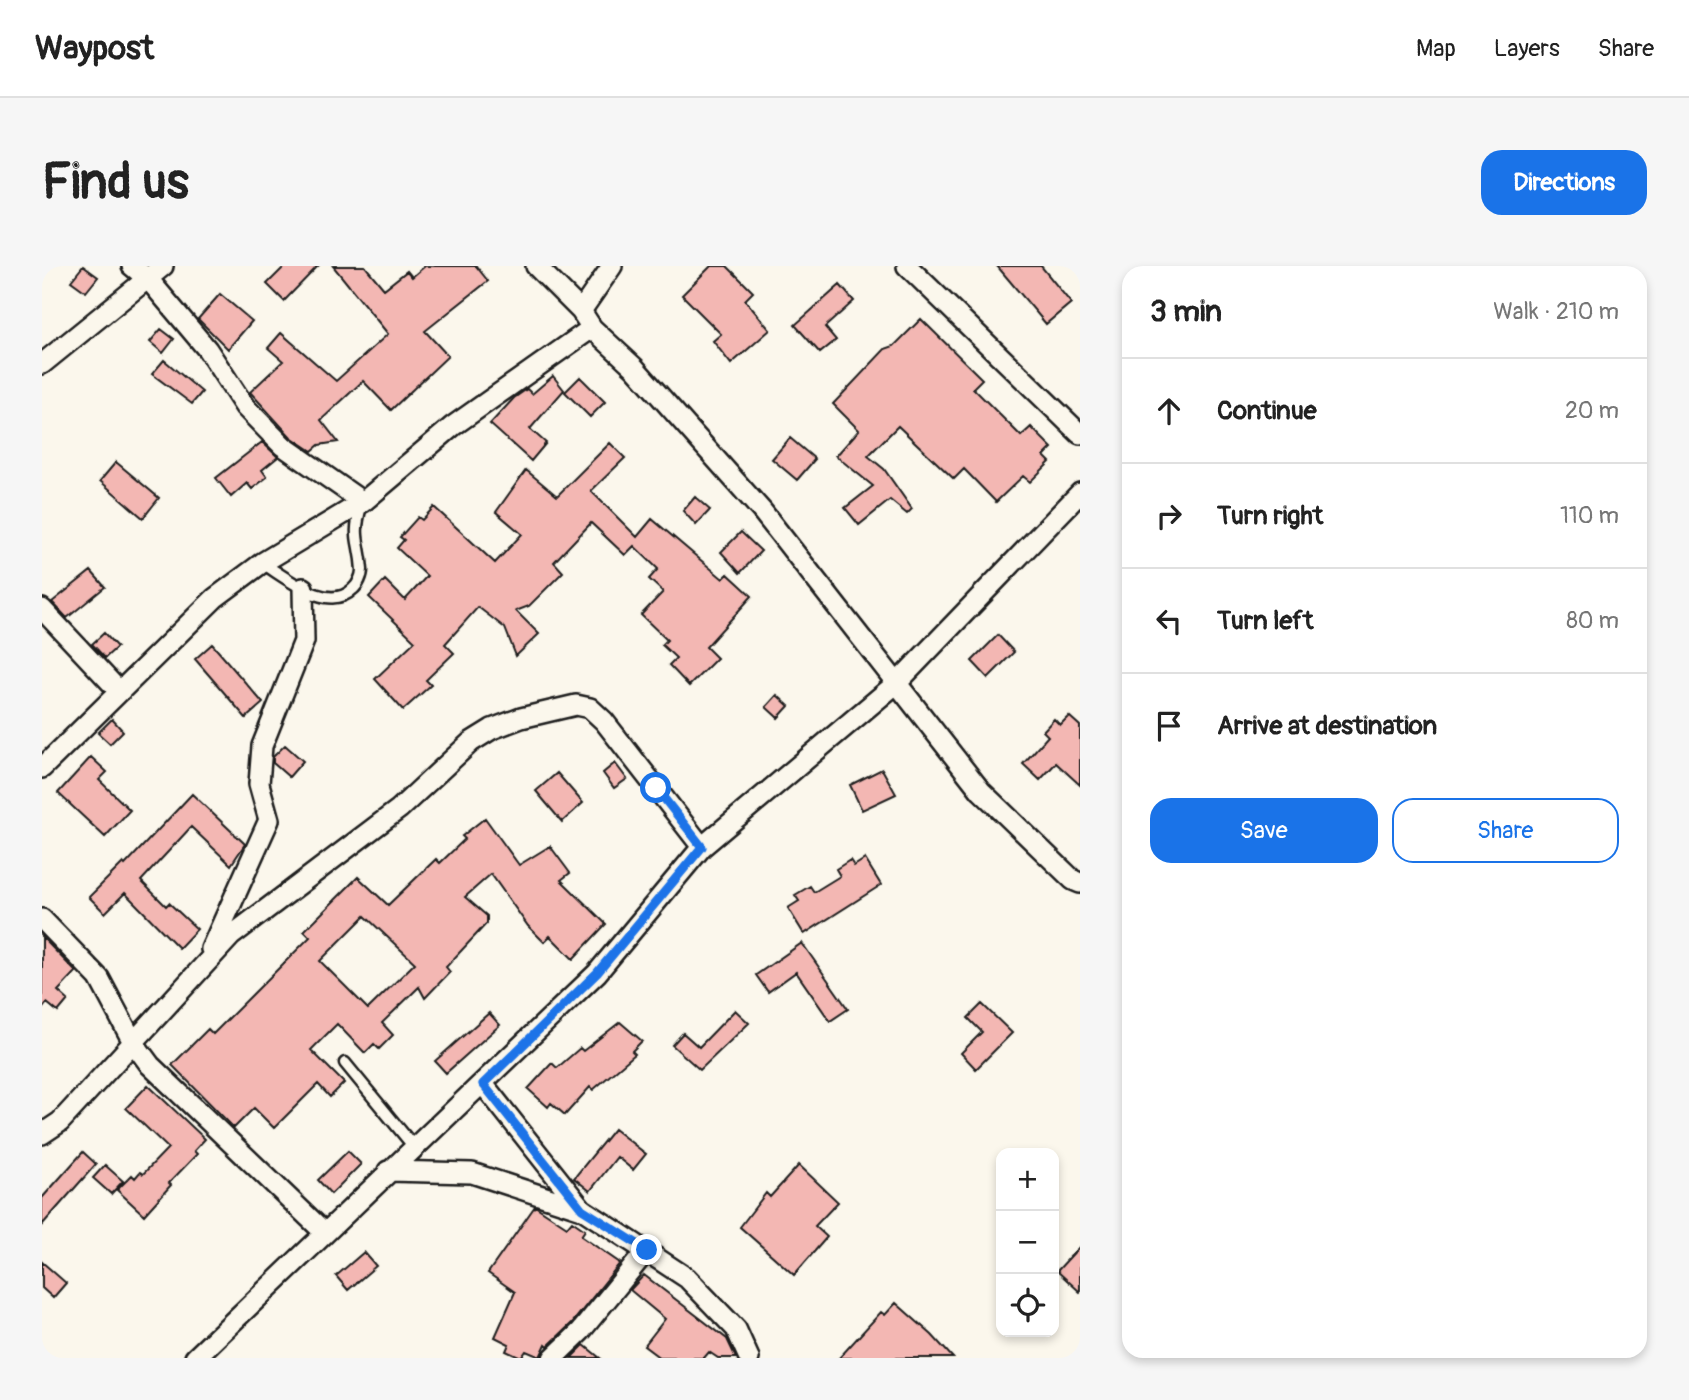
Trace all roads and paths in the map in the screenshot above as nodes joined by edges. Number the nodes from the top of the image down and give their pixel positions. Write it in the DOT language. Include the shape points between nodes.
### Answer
graph roads {
  1 [pos="132,266"];
  2 [pos="536,266"];
  3 [pos="612,266"];
  4 [pos="907,266"];
  5 [pos="156,273"];
  6 [pos="581,311"];
  7 [pos="592,328"];
  8 [pos="42,363"];
  9 [pos="1080,434"];
  10 [pos="1080,493"];
  11 [pos="363,502"];
  12 [pos="262,563"];
  13 [pos="303,588"];
  14 [pos="42,609"];
  15 [pos="898,682"];
  16 [pos="119,691"];
  17 [pos="50,753"];
  18 [pos="42,768"];
  19 [pos="702,847"];
  20 [pos="1080,883"];
  21 [pos="42,919"];
  22 [pos="206,960"];
  23 [pos="133,1042"];
  24 [pos="345,1063"];
  25 [pos="483,1084"];
  26 [pos="42,1133"];
  27 [pos="414,1147"];
  28 [pos="388,1171"];
  29 [pos="582,1209"];
  30 [pos="325,1233"];
  31 [pos="647,1250"];
  32 [pos="195,1358"];
  33 [pos="553,1358"];
  34 [pos="749,1358"];
  1 -- 5 [label="street"];
  2 -- 6 [label="street"];
  3 -- 6 [label="street"];
  4 -- 9 [label="street"];
  5 -- 8 [label="street"];
  5 -- 11 [label="street" via="245,407 283,446"];
  6 -- 7 [label="street"];
  7 -- 11 [label="street" via="453,426"];
  7 -- 15 [label="street" via="635,368 762,511"];
  10 -- 15 [label="street"];
  11 -- 12 [label="street"];
  11 -- 13 [label="lane" via="354,531 362,572 355,587 332,600"];
  12 -- 13 [label="lane"];
  12 -- 16 [label="street" via="215,598"];
  13 -- 22 [label="street" via="304,641 262,746 259,784 269,820"];
  14 -- 16 [label="street"];
  15 -- 19 [label="street"];
  15 -- 20 [label="street" via="981,791"];
  16 -- 17 [label="street"];
  17 -- 18 [label="street"];
  19 -- 22 [label="street" via="604,721 590,708 576,705 521,718 471,742 400,809 231,936"];
  19 -- 25 [label="street" via="597,973"];
  21 -- 23 [label="street" via="99,978"];
  22 -- 23 [label="street"];
  23 -- 26 [label="street" via="61,1122"];
  23 -- 30 [label="street" via="150,1066"];
  24 -- 27 [label="lane"];
  25 -- 27 [label="street"];
  25 -- 29 [label="street"];
  27 -- 28 [label="street"];
  28 -- 29 [label="street" via="472,1174"];
  28 -- 30 [label="street"];
  29 -- 31 [label="street"];
  30 -- 32 [label="street"];
  31 -- 33 [label="street"];
  31 -- 34 [label="street" via="687,1278 728,1320"];
}
